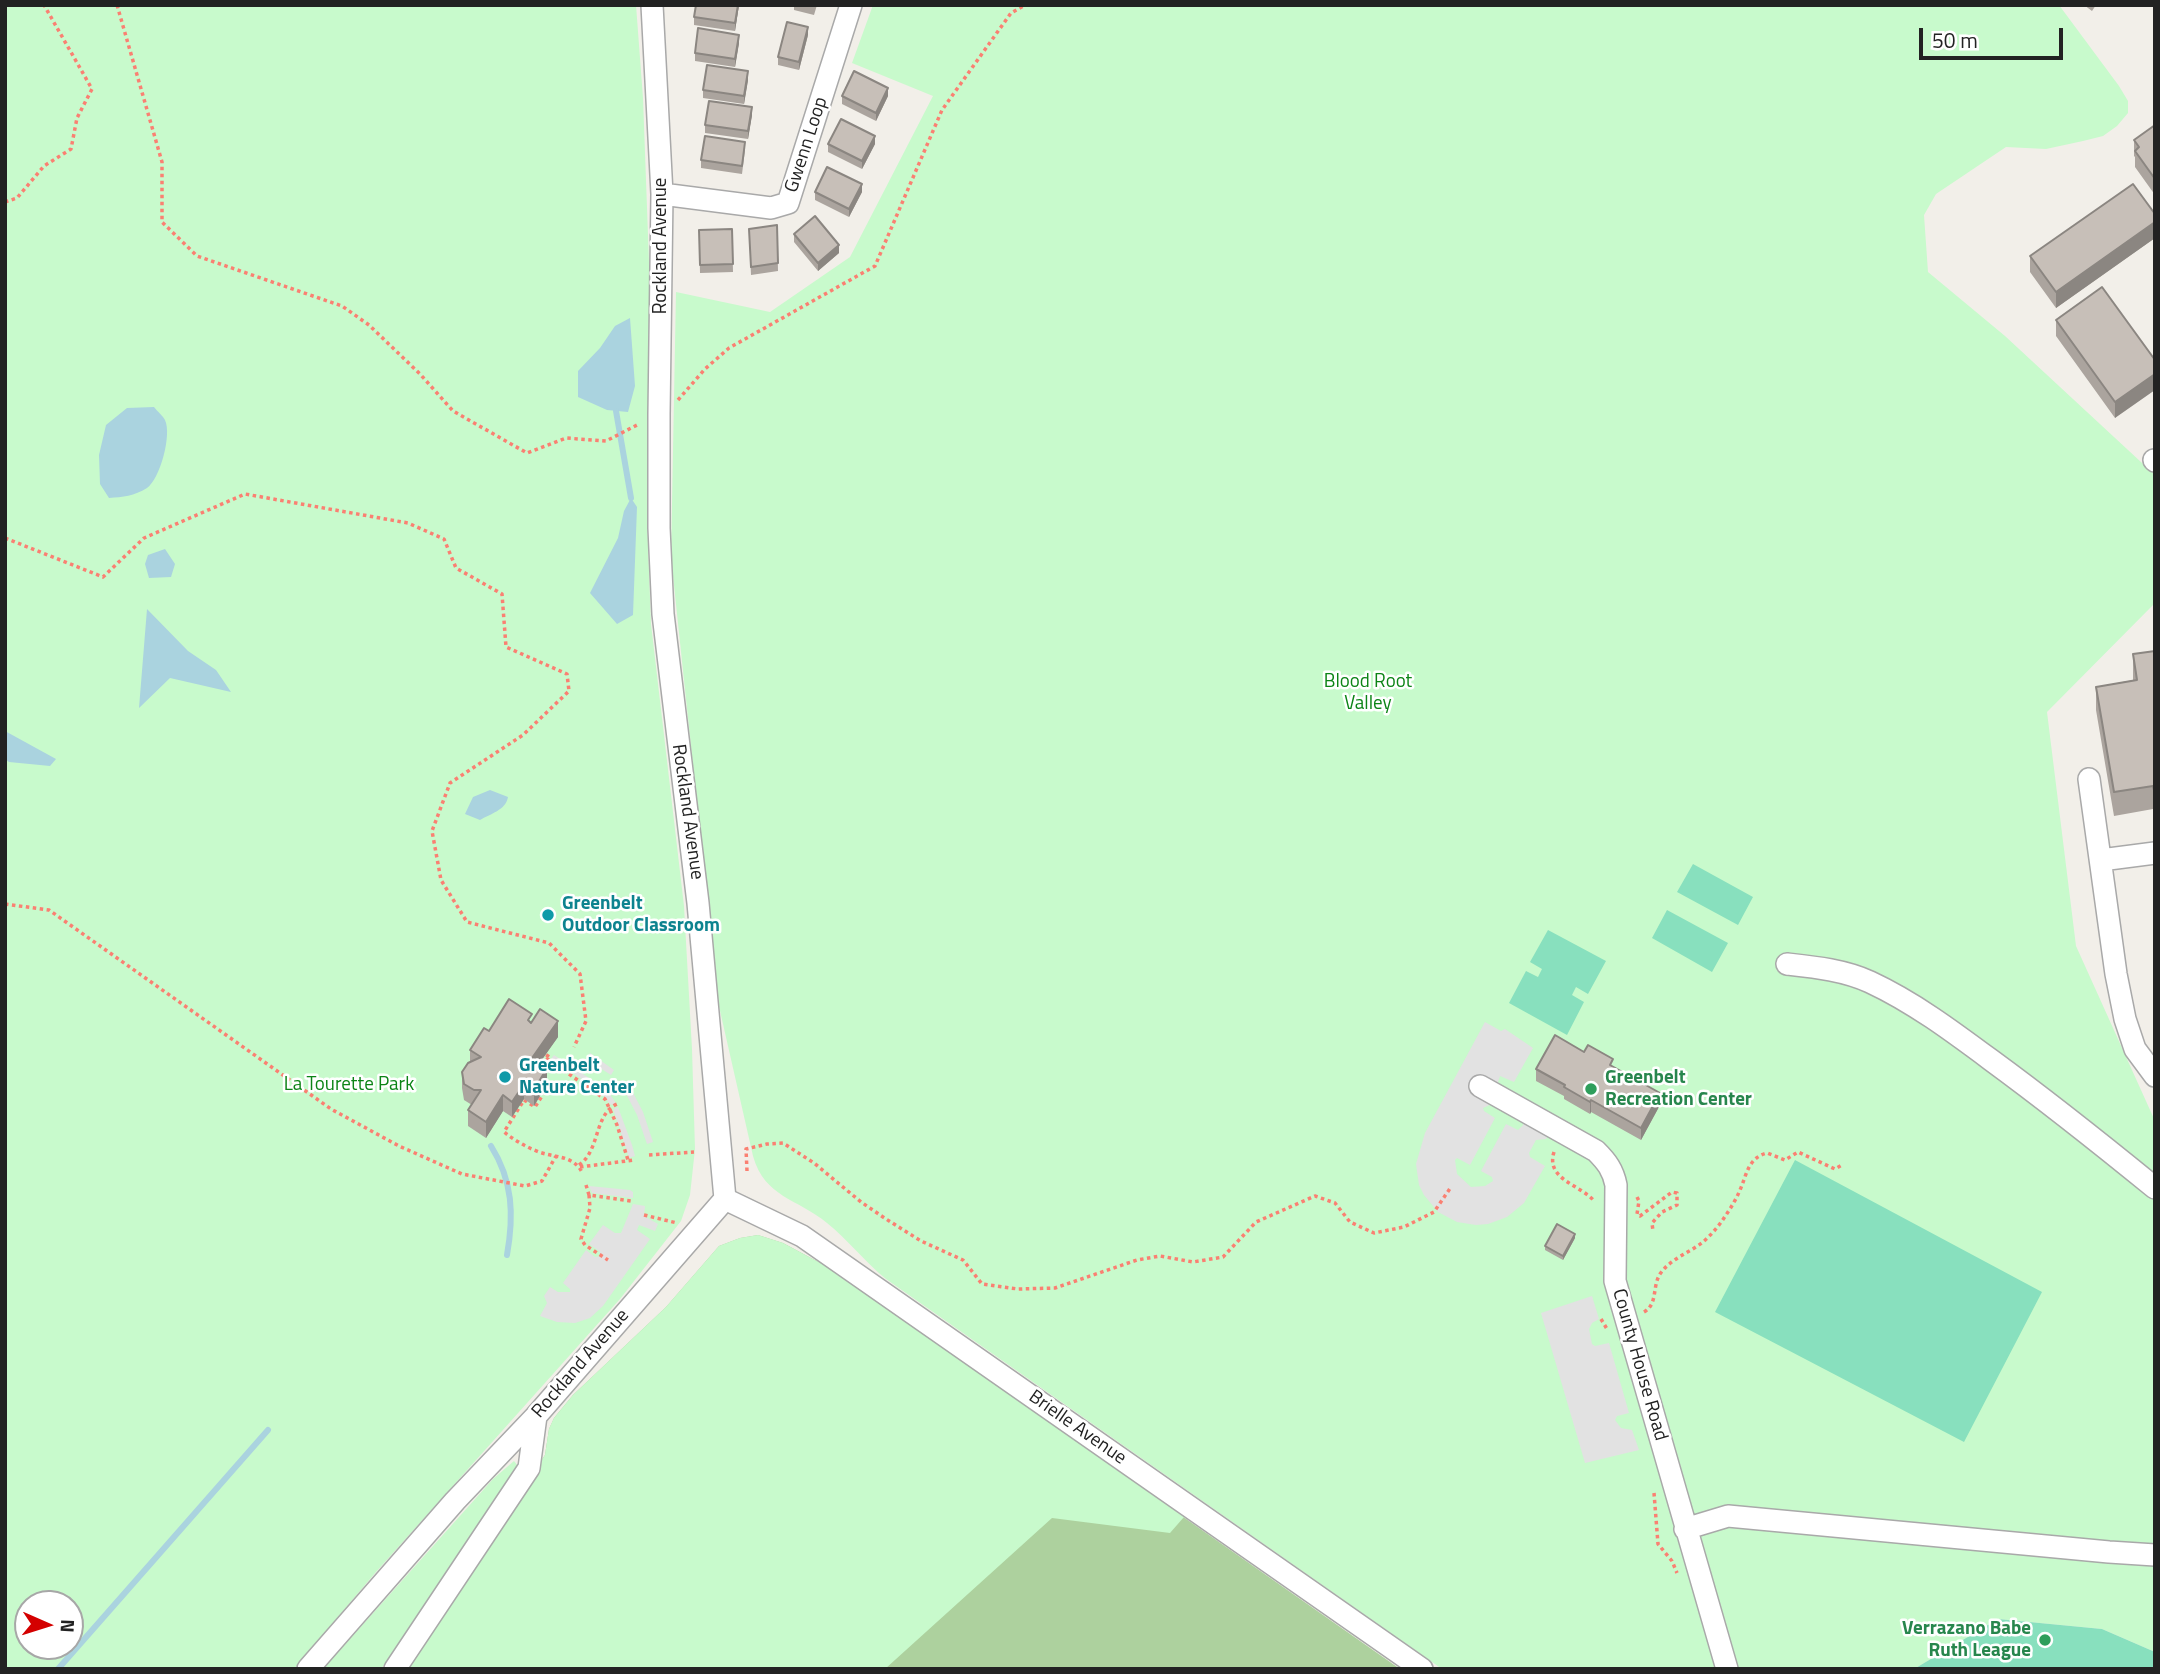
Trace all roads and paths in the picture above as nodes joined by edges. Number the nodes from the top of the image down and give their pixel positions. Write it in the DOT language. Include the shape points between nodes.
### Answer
graph roads {
  1 [pos="44,5"];
  2 [pos="117,5"];
  3 [pos="652,5"];
  4 [pos="851,5"];
  5 [pos="1025,5"];
  6 [pos="663,194"];
  7 [pos="5,202"];
  8 [pos="673,407"];
  9 [pos="626,430"];
  10 [pos="5,538"];
  11 [pos="2089,779"];
  12 [pos="2155,853"];
  13 [pos="2101,860"];
  14 [pos="5,904"];
  15 [pos="1787,964"];
  16 [pos="574,1047"];
  17 [pos="550,1052"];
  18 [pos="546,1058"];
  19 [pos="2155,1076"];
  20 [pos="1479,1086"];
  21 [pos="617,1104"];
  22 [pos="610,1107"];
  23 [pos="694,1152"];
  24 [pos="1554,1152"];
  25 [pos="556,1156"];
  26 [pos="649,1156"];
  27 [pos="628,1160"];
  28 [pos="634,1160"];
  29 [pos="580,1166"];
  30 [pos="1842,1166"];
  31 [pos="747,1171"];
  32 [pos="583,1174"];
  33 [pos="586,1185"];
  34 [pos="1451,1186"];
  35 [pos="2155,1188"];
  36 [pos="589,1195"];
  37 [pos="1632,1195"];
  38 [pos="725,1199"];
  39 [pos="631,1200"];
  40 [pos="1597,1206"];
  41 [pos="644,1215"];
  42 [pos="679,1224"];
  43 [pos="1653,1231"];
  44 [pos="608,1261"];
  45 [pos="1639,1315"];
  46 [pos="536,1416"];
  47 [pos="1685,1530"];
  48 [pos="2155,1555"];
  49 [pos="308,1669"];
  50 [pos="395,1669"];
  51 [pos="1422,1669"];
  52 [pos="1727,1669"];
  1 -- 7 [label="path" via="92,89 77,118 71,149 44,166 17,198"];
  2 -- 9 [label="path" via="162,162 162,222 197,256 342,306 369,325 453,411 527,453 566,438 606,441"];
  3 -- 6 [label="street, Rockland Avenue"];
  4 -- 6 [label="street, Gwenn Loop" via="788,203 771,208"];
  5 -- 8 [label="path" via="1010,13 942,110 875,267 729,348"];
  6 -- 38 [label="street, Rockland Avenue" via="659,528 663,614 698,903"];
  10 -- 16 [label="path" via="103,578 144,538 245,494 408,523 444,539 456,568 502,594 506,647 567,674 569,691 523,734 450,783 432,831 441,880 467,922 550,943 580,974 586,1021"];
  11 -- 13 [label="street"];
  12 -- 13 [label="street"];
  13 -- 19 [label="street" via="2125,1019 2135,1049"];
  14 -- 25 [label="path" via="49,911 331,1109 446,1168 531,1186 542,1181"];
  15 -- 35 [label="street" via="1868,981 1909,1003 2069,1117"];
  17 -- 18 [label="path"];
  18 -- 22 [label="path" via="598,1093"];
  18 -- 25 [label="path" via="535,1075 549,1085 535,1107 524,1100 504,1132 525,1146"];
  20 -- 47 [label="street, County House Road" via="1608,1162 1616,1185 1615,1281"];
  21 -- 22 [label="path"];
  22 -- 27 [label="path"];
  22 -- 29 [label="path" via="590,1155"];
  23 -- 26 [label="path"];
  24 -- 40 [label="path" via="1556,1173 1589,1195"];
  25 -- 29 [label="path"];
  27 -- 28 [label="path"];
  27 -- 29 [label="path"];
  29 -- 32 [label="path"];
  30 -- 45 [label="path" via="1835,1169 1798,1152 1785,1160 1767,1153 1755,1158 1723,1220 1702,1242 1668,1265 1657,1280 1653,1304"];
  31 -- 34 [label="path" via="746,1149 783,1143 886,1219 963,1261 982,1284 1018,1289 1055,1288 1160,1256 1193,1262 1223,1257 1256,1222 1315,1196 1335,1203 1350,1222 1374,1233 1404,1227 1434,1212"];
  33 -- 36 [label="path"];
  36 -- 39 [label="path"];
  36 -- 44 [label="path" via="581,1240"];
  37 -- 43 [label="path" via="1639,1201 1640,1216 1677,1193 1677,1205 1658,1216"];
  38 -- 46 [label="street, Rockland Avenue"];
  38 -- 51 [label="street, Brielle Avenue" via="802,1236"];
  41 -- 42 [label="path"];
  46 -- 49 [label="street, Rockland Avenue"];
  46 -- 50 [label="street" via="529,1468"];
  47 -- 48 [label="street" via="1728,1516"];
  47 -- 52 [label="street, County House Road"];
}
